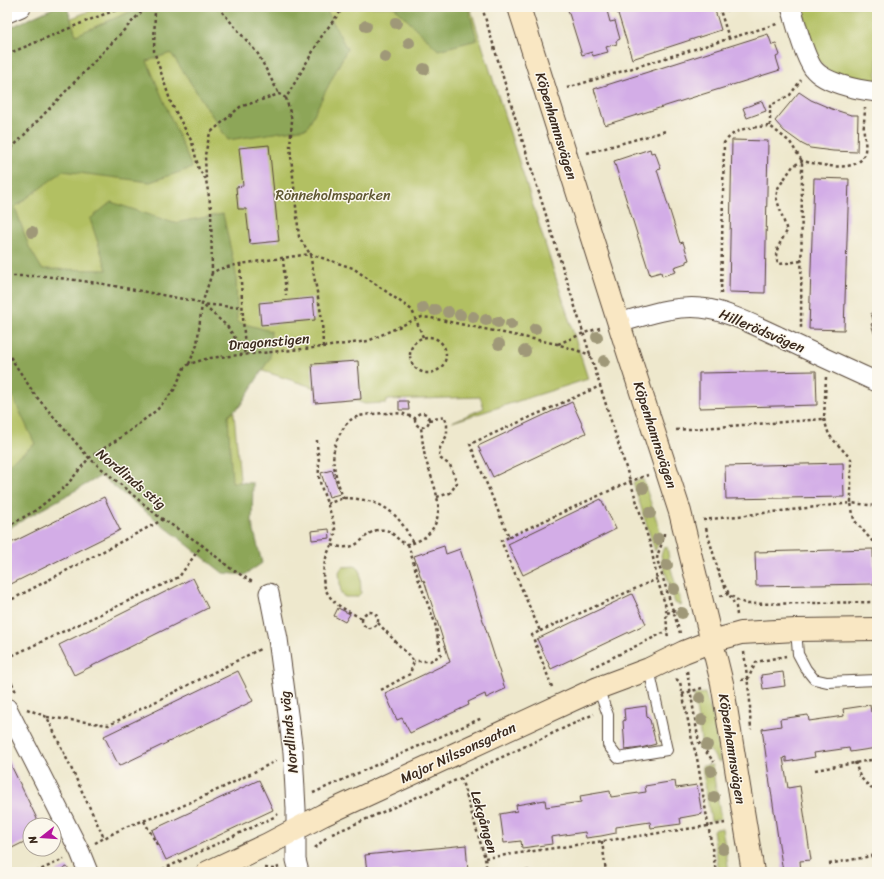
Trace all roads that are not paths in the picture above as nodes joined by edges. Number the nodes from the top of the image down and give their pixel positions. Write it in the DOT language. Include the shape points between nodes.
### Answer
graph roads {
  1 [pos="22,7"];
  2 [pos="519,7"];
  3 [pos="7,13"];
  4 [pos="793,13"];
  5 [pos="872,91"];
  6 [pos="618,323"];
  7 [pos="877,382"];
  8 [pos="269,593"];
  9 [pos="877,628"];
  10 [pos="796,630"];
  11 [pos="712,641"];
  12 [pos="650,677"];
  13 [pos="593,679"];
  14 [pos="877,680"];
  15 [pos="16,703"];
  16 [pos="296,829"];
  17 [pos="297,866"];
  18 [pos="88,872"];
  19 [pos="208,872"];
  20 [pos="753,872"];
  1 -- 3 [label="street"];
  2 -- 6 [label="street, Köpenhamnsvägen"];
  4 -- 5 [label="street" via="811,67 824,78 838,84"];
  6 -- 7 [label="street, Hillerödsvägen" via="680,308 702,308 721,312"];
  6 -- 11 [label="street, Köpenhamnsvägen" via="680,512"];
  8 -- 16 [label="street, Nordlinds väg" via="278,639 293,752"];
  9 -- 10 [label="street, Major Nilssonsgatan"];
  10 -- 11 [label="street, Major Nilssonsgatan" via="741,633"];
  10 -- 14 [label="lane" via="798,654 814,679 826,682"];
  11 -- 12 [label="street, Major Nilssonsgatan" via="676,645"];
  11 -- 20 [label="street, Köpenhamnsvägen" via="722,683"];
  12 -- 13 [label="street, Major Nilssonsgatan"];
  12 -- 13 [label="lane" via="667,750 618,758 608,745 608,715"];
  13 -- 16 [label="street, Major Nilssonsgatan"];
  15 -- 18 [label="street"];
  16 -- 17 [label="street, Nordlinds väg"];
  16 -- 19 [label="street, Major Nilssonsgatan"];
}
